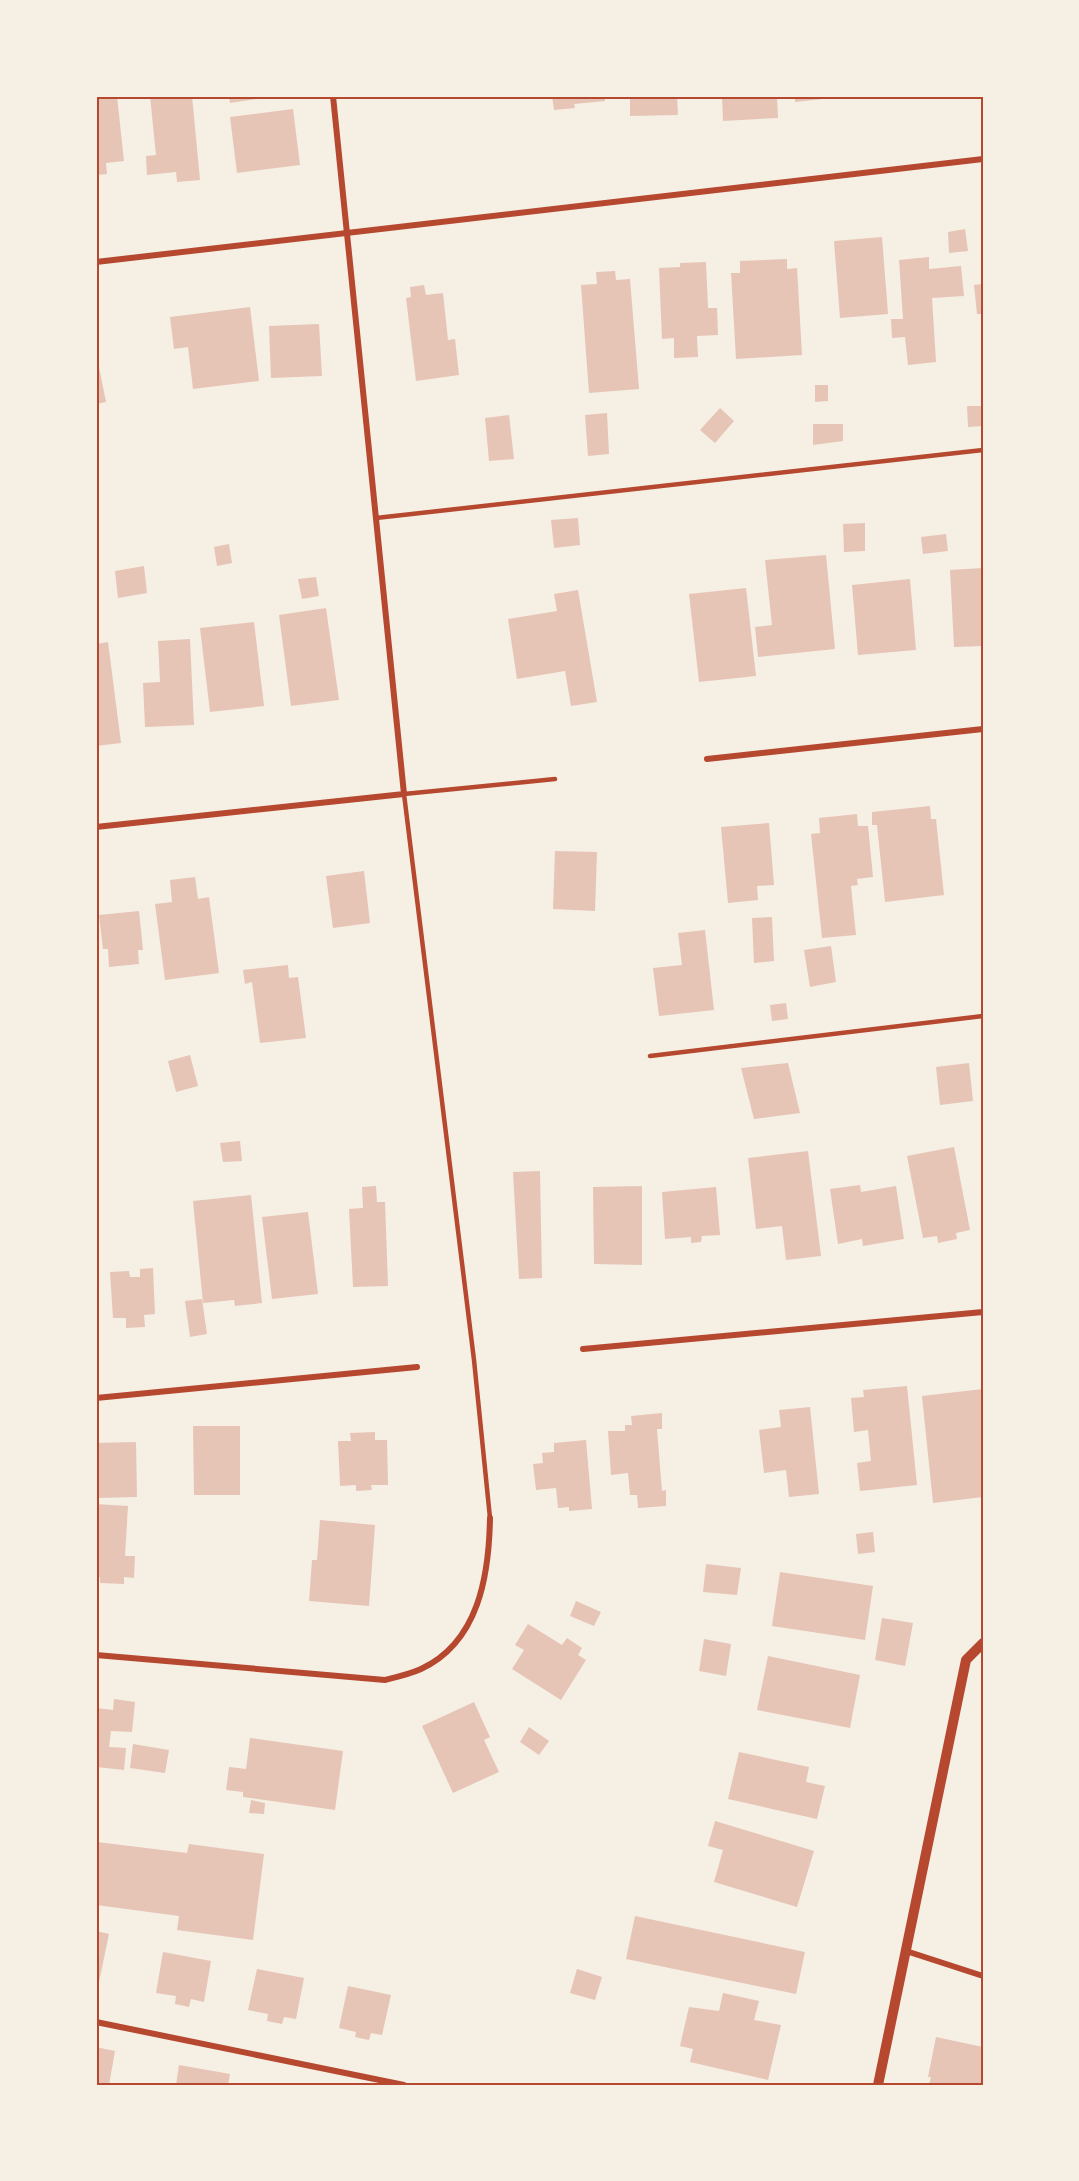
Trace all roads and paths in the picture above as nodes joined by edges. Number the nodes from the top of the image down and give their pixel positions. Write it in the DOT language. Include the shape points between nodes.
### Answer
graph roads {
  1 [pos="333,96"];
  2 [pos="983,159"];
  3 [pos="348,233"];
  4 [pos="96,262"];
  5 [pos="983,450"];
  6 [pos="376,518"];
  7 [pos="983,729"];
  8 [pos="707,759"];
  9 [pos="555,779"];
  10 [pos="404,794"];
  11 [pos="96,827"];
  12 [pos="983,1016"];
  13 [pos="650,1056"];
  14 [pos="983,1312"];
  15 [pos="583,1349"];
  16 [pos="417,1367"];
  17 [pos="96,1398"];
  18 [pos="490,1518"];
  19 [pos="983,1643"];
  20 [pos="96,1655"];
  21 [pos="906,1951"];
  22 [pos="983,1976"];
  23 [pos="96,2022"];
  24 [pos="404,2085"];
  25 [pos="878,2085"];
  1 -- 3 [label="street"];
  2 -- 3 [label="street"];
  3 -- 4 [label="street"];
  3 -- 6 [label="street"];
  5 -- 6 [label="lane"];
  6 -- 10 [label="street"];
  7 -- 8 [label="street"];
  9 -- 10 [label="lane"];
  10 -- 11 [label="street"];
  10 -- 18 [label="lane"];
  12 -- 13 [label="lane"];
  14 -- 15 [label="street"];
  16 -- 17 [label="street"];
  18 -- 20 [label="street" via="480,1603 455,1645 421,1669 385,1680"];
  19 -- 21 [label="street" via="966,1660"];
  21 -- 22 [label="street"];
  21 -- 25 [label="street"];
  23 -- 24 [label="street"];
}
